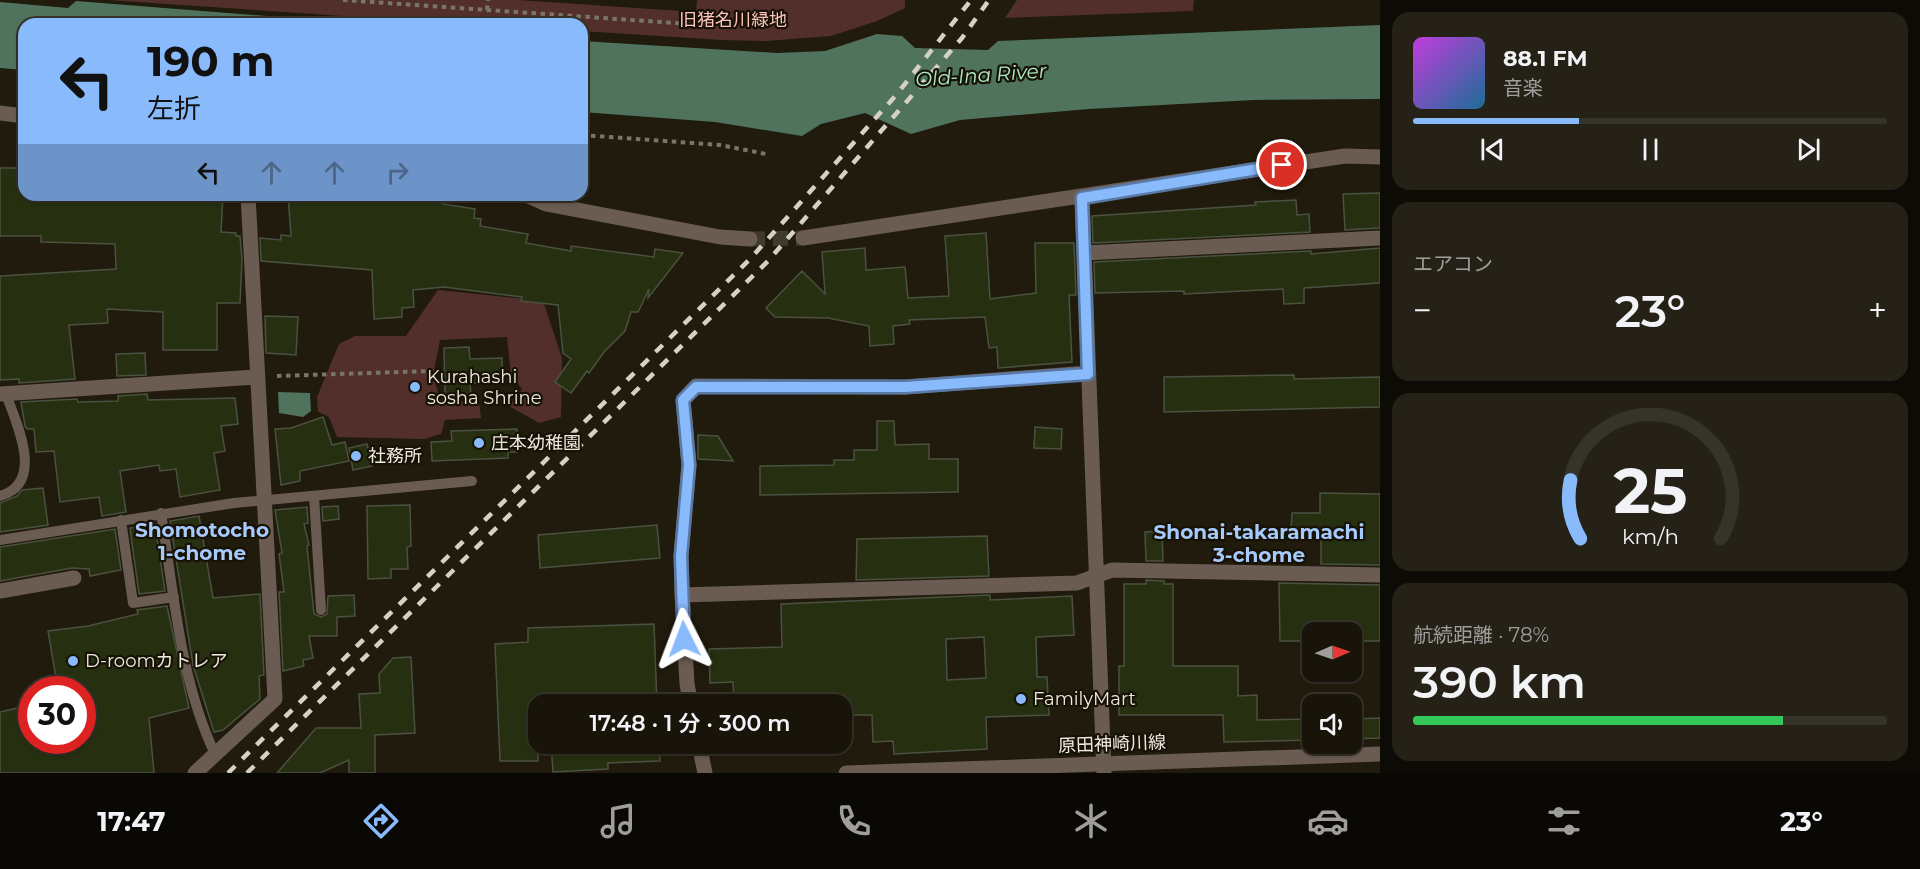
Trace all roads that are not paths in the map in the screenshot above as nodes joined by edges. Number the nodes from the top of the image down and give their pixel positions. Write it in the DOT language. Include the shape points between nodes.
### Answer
graph roads {
  1 [pos="0,113"];
  2 [pos="18,115"];
  3 [pos="1380,157"];
  4 [pos="1082,198"];
  5 [pos="248,201"];
  6 [pos="539,201"];
  7 [pos="803,238"];
  8 [pos="1380,238"];
  9 [pos="750,239"];
  10 [pos="1084,253"];
  11 [pos="1088,374"];
  12 [pos="256,377"];
  13 [pos="3,394"];
  14 [pos="472,481"];
  15 [pos="0,496"];
  16 [pos="314,496"];
  17 [pos="264,501"];
  18 [pos="161,513"];
  19 [pos="121,520"];
  20 [pos="0,540"];
  21 [pos="1380,575"];
  22 [pos="1095,577"];
  23 [pos="74,578"];
  24 [pos="0,591"];
  25 [pos="682,595"];
  26 [pos="174,597"];
  27 [pos="321,610"];
  28 [pos="689,694"];
  29 [pos="215,754"];
  30 [pos="701,754"];
  31 [pos="1380,754"];
  32 [pos="1103,768"];
  33 [pos="195,773"];
  34 [pos="705,773"];
  35 [pos="846,773"];
  1 -- 2 [label="street"];
  3 -- 4 [label="street" via="1345,156"];
  4 -- 7 [label="street"];
  4 -- 10 [label="street"];
  5 -- 12 [label="street"];
  6 -- 9 [label="street" via="720,237"];
  8 -- 10 [label="street"];
  10 -- 11 [label="street"];
  11 -- 22 [label="street"];
  11 -- 25 [label="street" via="905,387 696,387 683,400 689,465 681,556"];
  12 -- 13 [label="street"];
  12 -- 17 [label="street"];
  13 -- 15 [label="lane" via="23,447 25,471 21,481"];
  14 -- 16 [label="lane"];
  16 -- 17 [label="lane"];
  16 -- 27 [label="lane"];
  17 -- 18 [label="lane"];
  17 -- 29 [label="street" via="275,699"];
  18 -- 19 [label="lane"];
  18 -- 26 [label="lane"];
  19 -- 20 [label="lane"];
  19 -- 26 [label="lane" via="133,603"];
  21 -- 22 [label="street" via="1112,570"];
  22 -- 25 [label="street" via="1077,583"];
  22 -- 32 [label="street"];
  23 -- 24 [label="street"];
  25 -- 28 [label="street"];
  26 -- 29 [label="lane" via="184,658 202,726"];
  29 -- 33 [label="street"];
  30 -- 34 [label="street"];
  31 -- 32 [label="street, 原田神崎川線"];
  32 -- 35 [label="street, 原田神崎川線"];
}
